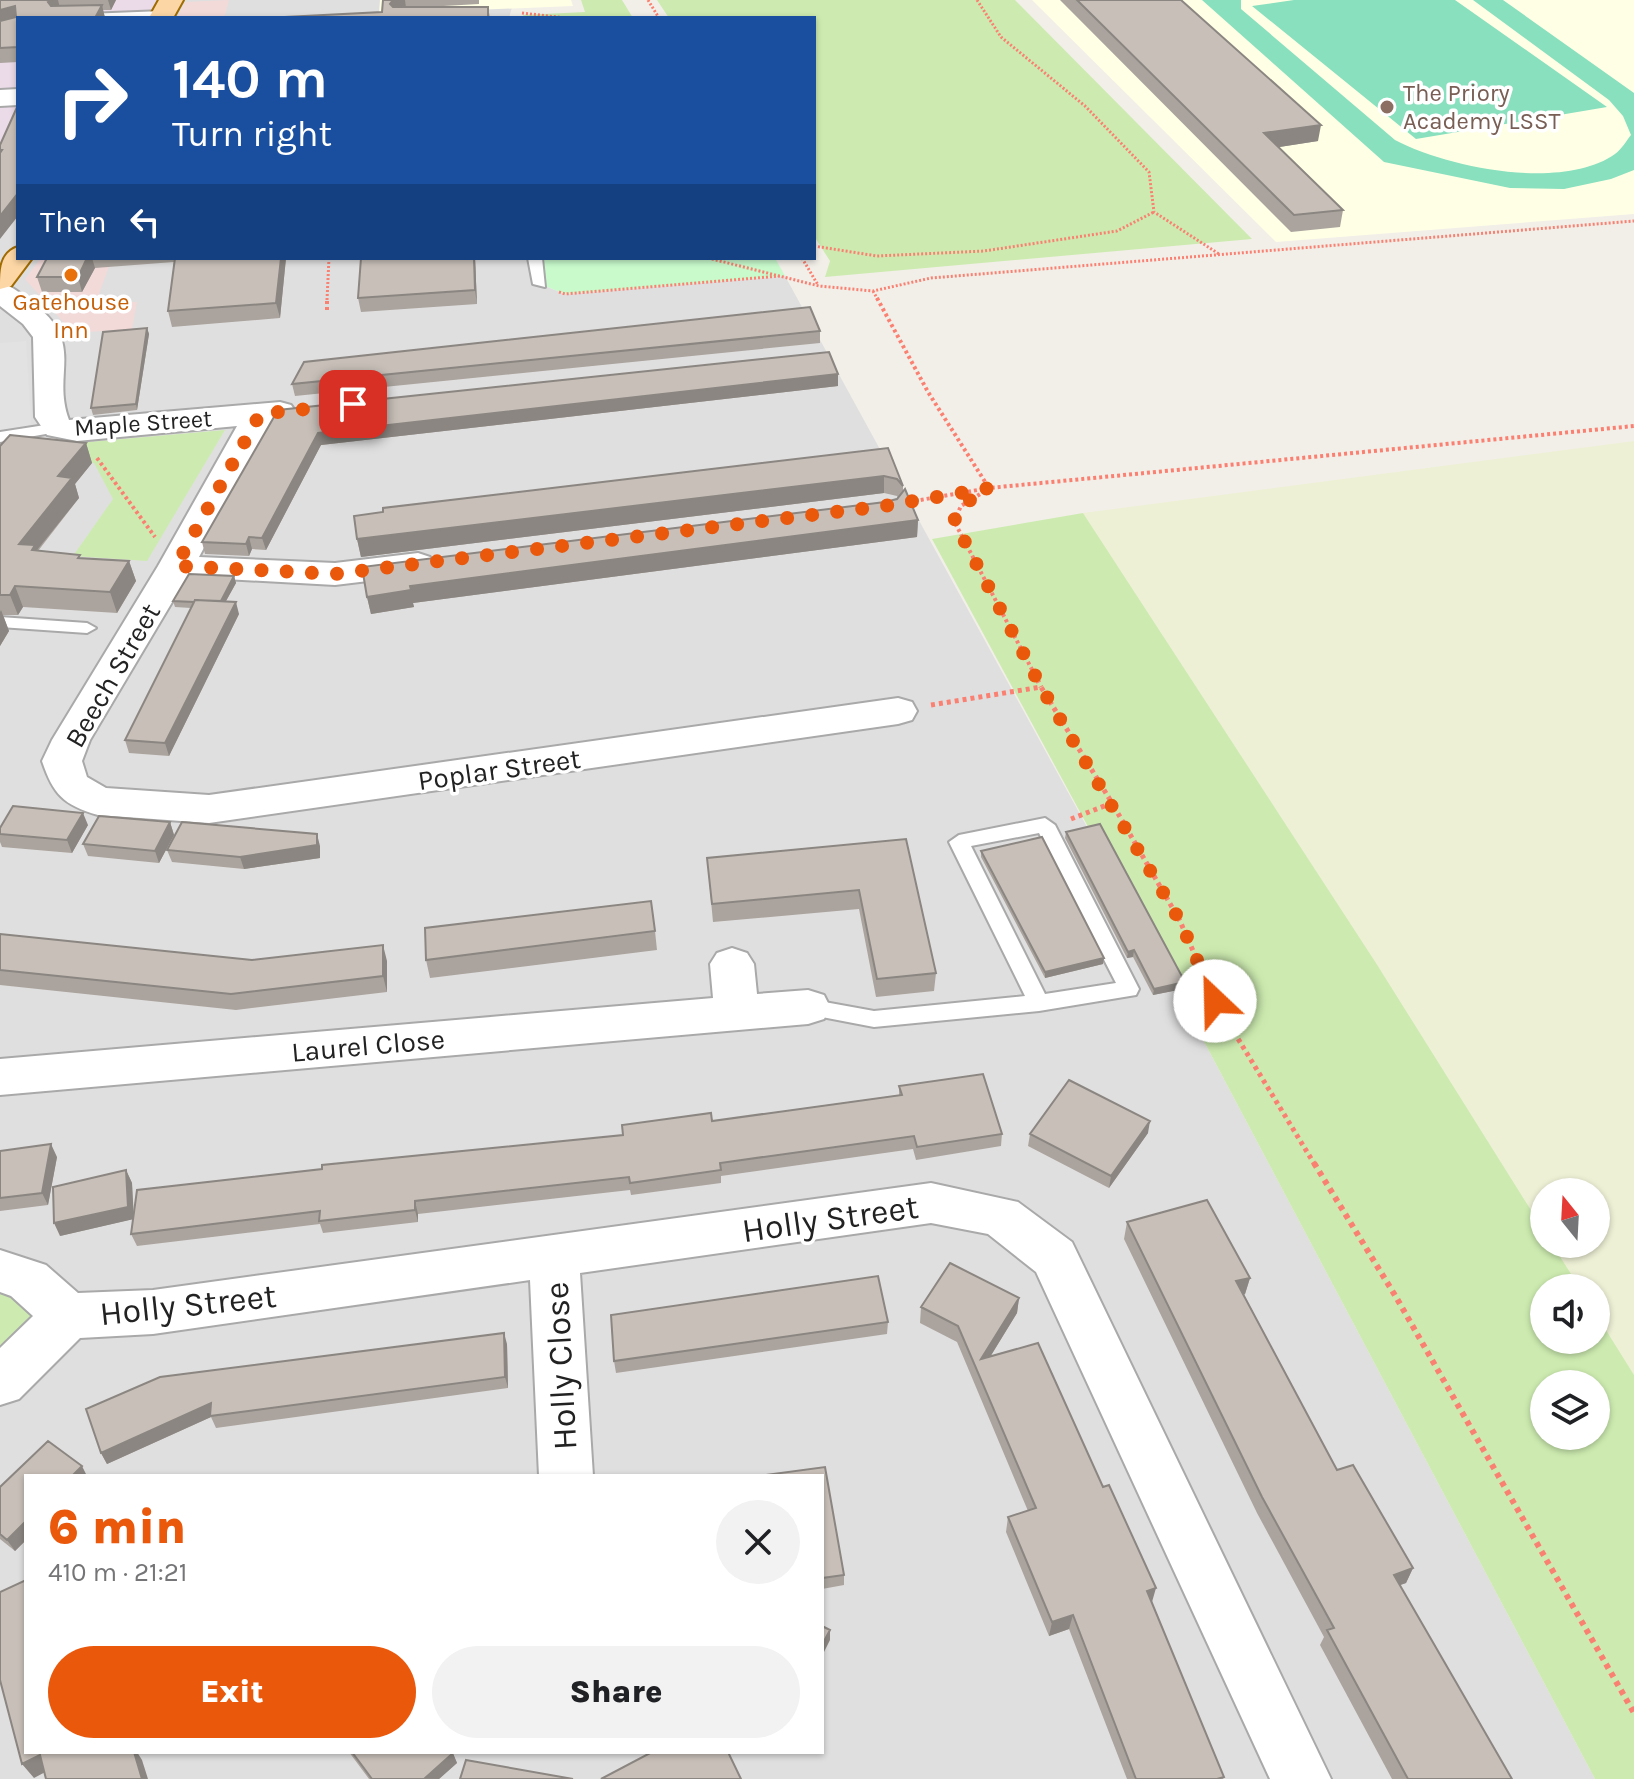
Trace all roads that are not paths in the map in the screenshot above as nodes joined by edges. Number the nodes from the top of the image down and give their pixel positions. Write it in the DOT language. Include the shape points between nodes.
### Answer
graph roads {
  1 [pos="165,11"];
  2 [pos="91,16"];
  3 [pos="16,259"];
  4 [pos="535,260"];
  5 [pos="0,280"];
  6 [pos="540,284"];
  7 [pos="0,292"];
  8 [pos="308,409"];
  9 [pos="260,414"];
  10 [pos="68,430"];
  11 [pos="0,437"];
  12 [pos="445,561"];
  13 [pos="176,566"];
  14 [pos="0,622"];
  15 [pos="87,628"];
  16 [pos="898,711"];
  17 [pos="98,801"];
  18 [pos="732,964"];
  19 [pos="1039,1003"];
  20 [pos="808,1007"];
  21 [pos="737,1013"];
  22 [pos="0,1077"];
  23 [pos="554,1256"];
  24 [pos="0,1271"];
  25 [pos="68,1316"];
  26 [pos="0,1382"];
  27 [pos="566,1474"];
  28 [pos="1301,1779"];
  1 -- 2 [label="lane"];
  3 -- 5 [label="main road"];
  4 -- 6 [label="lane"];
  7 -- 10 [label="street, Maple Street" via="34,318 48,337 51,417"];
  8 -- 9 [label="street, Maple Street"];
  9 -- 10 [label="street, Maple Street"];
  9 -- 13 [label="street, Beech Street"];
  10 -- 11 [label="lane"];
  12 -- 13 [label="street" via="335,574"];
  13 -- 17 [label="street, Beech Street" via="62,761 70,785"];
  14 -- 15 [label="lane"];
  16 -- 17 [label="street, Poplar Street" via="209,809"];
  18 -- 21 [label="street"];
  19 -- 19 [label="lane" via="966,855 959,842 1045,825 1129,989"];
  19 -- 20 [label="lane" via="874,1019"];
  20 -- 21 [label="street, Laurel Close"];
  21 -- 22 [label="street, Laurel Close"];
  23 -- 25 [label="street, Holly Street" via="153,1312"];
  23 -- 27 [label="street, Holly Close"];
  23 -- 28 [label="street, Holly Street" via="931,1203 1001,1216 1054,1257"];
  24 -- 25 [label="street, Holly Street" via="28,1280"];
  25 -- 26 [label="street, Holly Street"];
}
